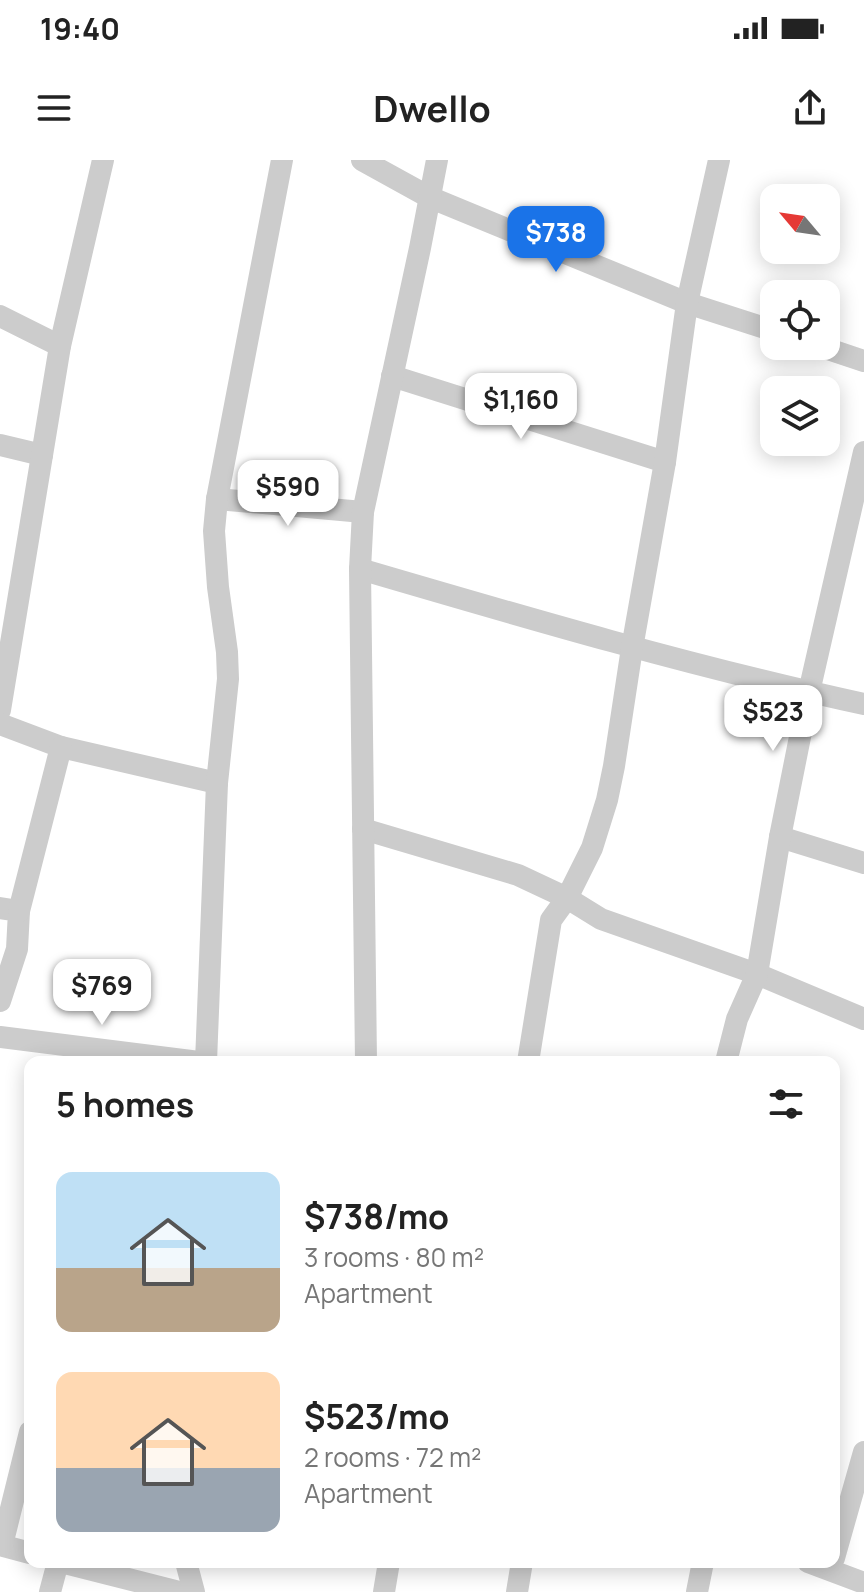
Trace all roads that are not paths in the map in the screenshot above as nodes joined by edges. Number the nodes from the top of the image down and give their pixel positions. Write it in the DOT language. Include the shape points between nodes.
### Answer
graph roads {
  1 [pos="103,160"];
  2 [pos="282,160"];
  3 [pos="362,160"];
  4 [pos="437,160"];
  5 [pos="719,160"];
  6 [pos="429,197"];
  7 [pos="687,303"];
  8 [pos="0,316"];
  9 [pos="760,326"];
  10 [pos="60,346"];
  11 [pos="840,353"];
  12 [pos="864,361"];
  13 [pos="392,376"];
  14 [pos="0,445"];
  15 [pos="864,452"];
  16 [pos="42,455"];
  17 [pos="665,462"];
  18 [pos="217,499"];
  19 [pos="363,512"];
  20 [pos="360,569"];
  21 [pos="632,648"];
  22 [pos="809,692"];
  23 [pos="864,704"];
  24 [pos="0,710"];
  25 [pos="0,724"];
  26 [pos="61,747"];
  27 [pos="217,783"];
  28 [pos="363,829"];
  29 [pos="780,837"];
  30 [pos="864,863"];
  31 [pos="567,898"];
  32 [pos="10,909"];
  33 [pos="757,974"];
  34 [pos="0,1001"];
  35 [pos="864,1019"];
  36 [pos="0,1037"];
  37 [pos="151,1056"];
  38 [pos="206,1056"];
  39 [pos="366,1056"];
  40 [pos="529,1056"];
  41 [pos="728,1056"];
  42 [pos="864,1452"];
  43 [pos="24,1455"];
  44 [pos="840,1535"];
  45 [pos="1,1545"];
  46 [pos="24,1551"];
  47 [pos="58,1568"];
  48 [pos="84,1568"];
  49 [pos="188,1568"];
  50 [pos="388,1568"];
  51 [pos="521,1568"];
  52 [pos="702,1568"];
  53 [pos="838,1568"];
  54 [pos="857,1585"];
  55 [pos="50,1592"];
  56 [pos="179,1592"];
  57 [pos="194,1592"];
  58 [pos="384,1592"];
  59 [pos="517,1592"];
  60 [pos="697,1592"];
  1 -- 10 [label="street"];
  2 -- 18 [label="street"];
  3 -- 6 [label="street"];
  4 -- 6 [label="street"];
  5 -- 7 [label="street"];
  6 -- 7 [label="street"];
  6 -- 13 [label="street"];
  7 -- 9 [label="street"];
  7 -- 17 [label="street"];
  8 -- 10 [label="street"];
  10 -- 16 [label="street"];
  11 -- 12 [label="street"];
  13 -- 17 [label="street"];
  13 -- 19 [label="street"];
  14 -- 16 [label="street"];
  15 -- 22 [label="street"];
  16 -- 24 [label="street"];
  17 -- 21 [label="street"];
  18 -- 19 [label="street"];
  18 -- 27 [label="street" via="214,531 228,679"];
  19 -- 20 [label="street"];
  20 -- 21 [label="street"];
  20 -- 28 [label="street"];
  21 -- 22 [label="street"];
  21 -- 31 [label="street" via="607,800 592,848"];
  22 -- 23 [label="street"];
  22 -- 29 [label="street"];
  25 -- 26 [label="street"];
  26 -- 27 [label="street"];
  26 -- 32 [label="street"];
  27 -- 38 [label="street"];
  28 -- 31 [label="street" via="518,875"];
  28 -- 39 [label="street"];
  29 -- 30 [label="street"];
  29 -- 33 [label="street"];
  31 -- 33 [label="street" via="618,926"];
  31 -- 40 [label="street" via="548,930"];
  32 -- 34 [label="street" via="17,949"];
  33 -- 35 [label="street"];
  33 -- 41 [label="street"];
  36 -- 37 [label="street"];
  42 -- 44 [label="street"];
  43 -- 45 [label="street"];
  45 -- 46 [label="street"];
  47 -- 55 [label="street"];
  48 -- 56 [label="street"];
  49 -- 57 [label="street"];
  50 -- 58 [label="street"];
  51 -- 59 [label="street"];
  52 -- 60 [label="street"];
  53 -- 54 [label="street"];
}
